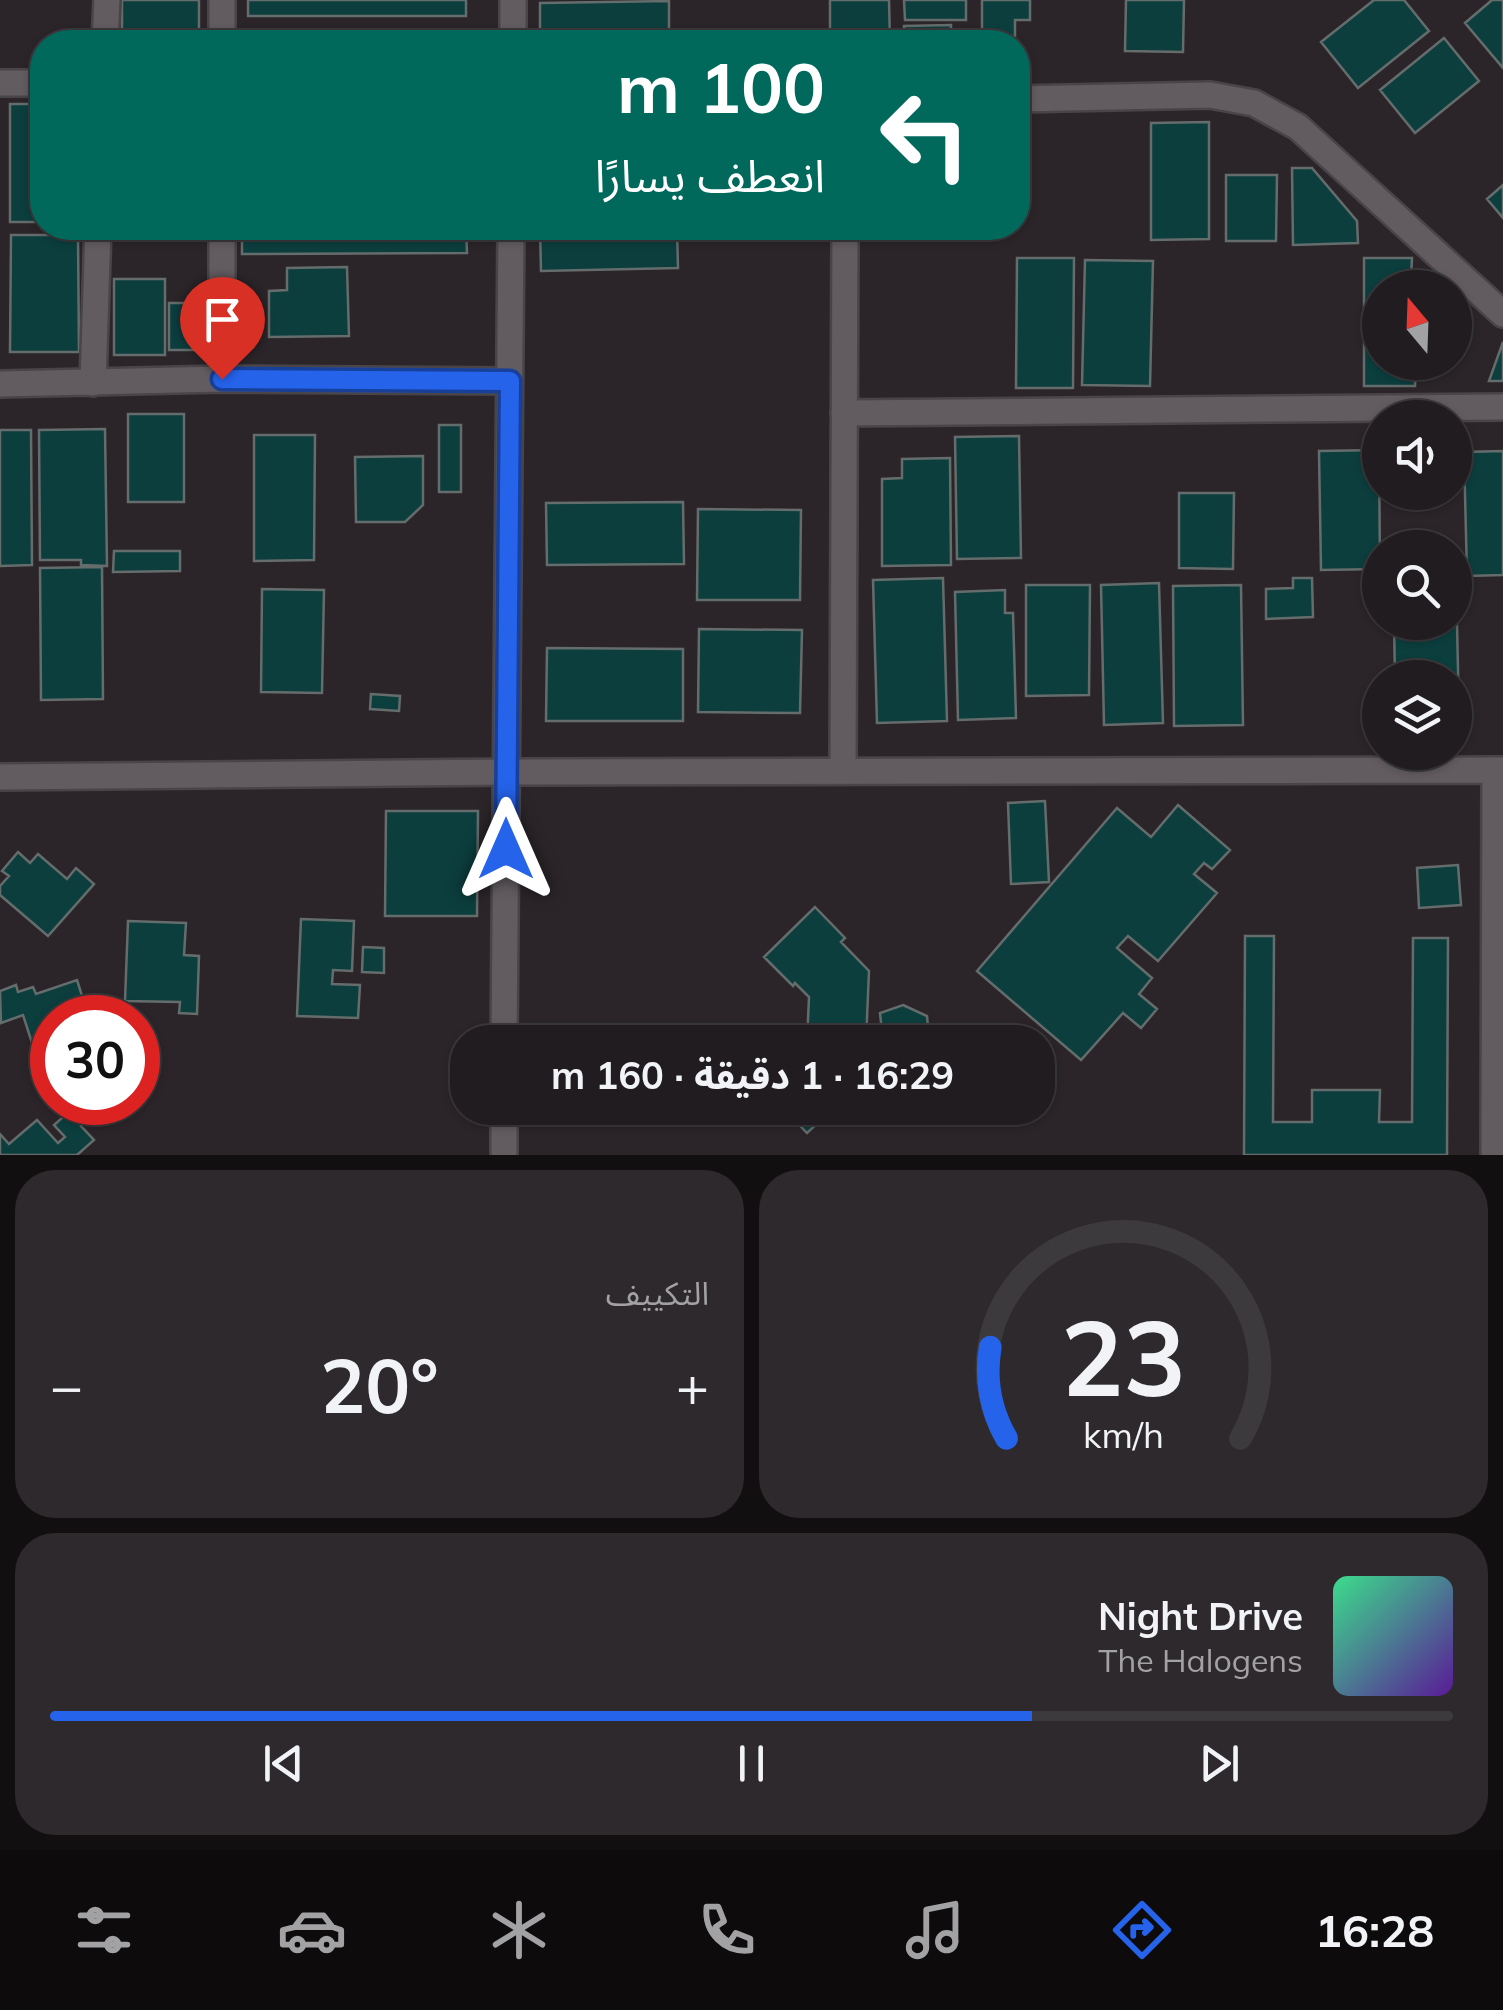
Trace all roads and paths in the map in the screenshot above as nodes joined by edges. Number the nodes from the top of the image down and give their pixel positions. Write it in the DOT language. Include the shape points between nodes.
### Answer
graph roads {
  1 [pos="106,0"];
  2 [pos="222,0"];
  3 [pos="514,0"];
  4 [pos="105,30"];
  5 [pos="222,30"];
  6 [pos="513,30"];
  7 [pos="0,83"];
  8 [pos="30,83"];
  9 [pos="1030,99"];
  10 [pos="98,240"];
  11 [pos="222,240"];
  12 [pos="511,240"];
  13 [pos="845,240"];
  14 [pos="1503,314"];
  15 [pos="222,379"];
  16 [pos="510,381"];
  17 [pos="93,383"];
  18 [pos="0,384"];
  19 [pos="1503,407"];
  20 [pos="844,413"];
  21 [pos="1499,770"];
  22 [pos="843,771"];
  23 [pos="507,772"];
  24 [pos="0,777"];
  25 [pos="504,1025"];
  26 [pos="504,1125"];
  27 [pos="504,1155"];
  28 [pos="1494,1155"];
  1 -- 4 [label="street"];
  2 -- 5 [label="street"];
  3 -- 6 [label="street"];
  7 -- 8 [label="street"];
  9 -- 14 [label="street" via="1210,95 1277,113"];
  10 -- 17 [label="street"];
  11 -- 15 [label="street"];
  12 -- 16 [label="street"];
  13 -- 20 [label="street"];
  15 -- 16 [label="street"];
  15 -- 17 [label="street"];
  16 -- 23 [label="street"];
  17 -- 18 [label="street"];
  19 -- 20 [label="street"];
  20 -- 22 [label="street"];
  21 -- 22 [label="street"];
  21 -- 28 [label="street"];
  22 -- 23 [label="street"];
  23 -- 24 [label="street"];
  23 -- 25 [label="street"];
  26 -- 27 [label="street"];
}
